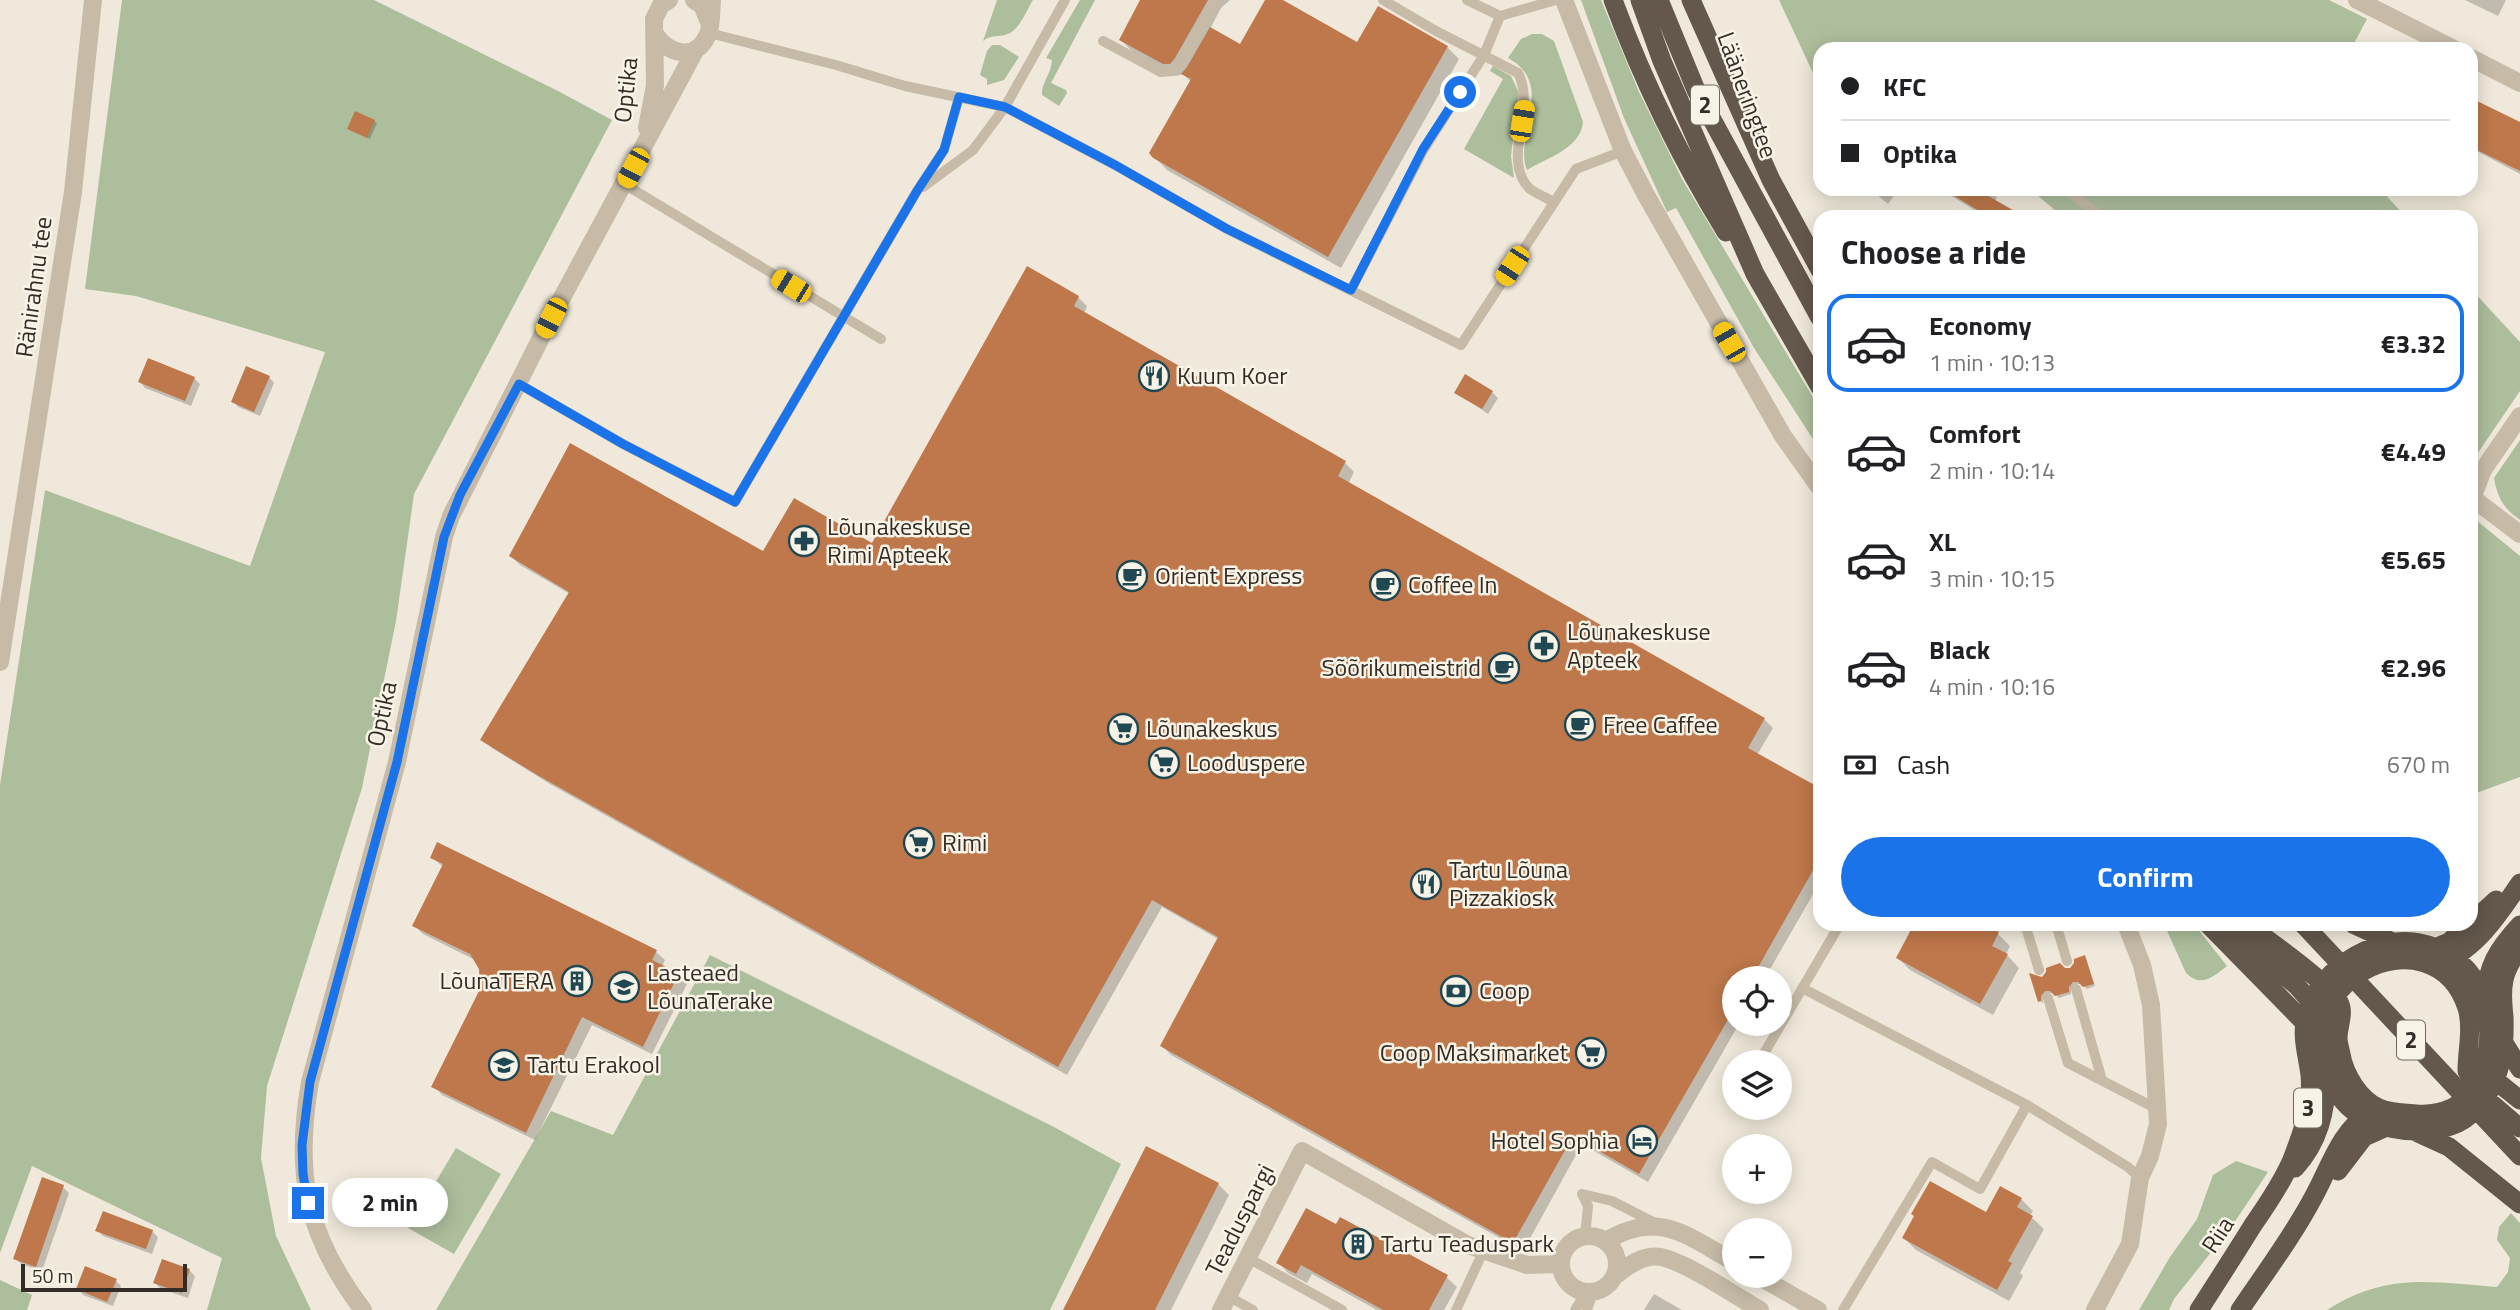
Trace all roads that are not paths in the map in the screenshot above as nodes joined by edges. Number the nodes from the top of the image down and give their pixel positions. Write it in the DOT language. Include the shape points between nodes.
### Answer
graph roads {
  1 [pos="93,0"];
  2 [pos="669,0"];
  3 [pos="694,0"];
  4 [pos="712,0"];
  5 [pos="1065,0"];
  6 [pos="1216,0"];
  7 [pos="1383,0"];
  8 [pos="1466,0"];
  9 [pos="1556,0"];
  10 [pos="1564,0"];
  11 [pos="1613,0"];
  12 [pos="1640,0"];
  13 [pos="1659,0"];
  14 [pos="1689,0"];
  15 [pos="2357,0"];
  16 [pos="1500,16"];
  17 [pos="709,33"];
  18 [pos="655,34"];
  19 [pos="1103,41"];
  20 [pos="2440,42"];
  21 [pos="696,50"];
  22 [pos="1484,55"];
  23 [pos="2478,62"];
  24 [pos="2520,83"];
  25 [pos="959,97"];
  26 [pos="1005,107"];
  27 [pos="1623,151"];
  28 [pos="642,152"];
  29 [pos="624,184"];
  30 [pos="917,191"];
  31 [pos="2075,196"];
  32 [pos="1554,202"];
  33 [pos="1761,206"];
  34 [pos="2093,210"];
  35 [pos="1813,257"];
  36 [pos="1755,274"];
  37 [pos="1351,290"];
  38 [pos="1813,305"];
  39 [pos="843,317"];
  40 [pos="881,339"];
  41 [pos="1813,375"];
  42 [pos="519,384"];
  43 [pos="2520,416"];
  44 [pos="1813,478"];
  45 [pos="2478,482"];
  46 [pos="2478,502"];
  47 [pos="2520,534"];
  48 [pos="0,662"];
  49 [pos="2520,881"];
  50 [pos="2478,916"];
  51 [pos="2520,925"];
  52 [pos="1836,931"];
  53 [pos="2027,931"];
  54 [pos="2058,931"];
  55 [pos="2129,931"];
  56 [pos="2216,931"];
  57 [pos="2232,931"];
  58 [pos="2255,931"];
  59 [pos="2310,931"];
  60 [pos="2368,931"];
  61 [pos="2461,931"];
  62 [pos="2390,941"];
  63 [pos="2520,947"];
  64 [pos="2441,957"];
  65 [pos="2067,961"];
  66 [pos="2039,970"];
  67 [pos="1802,988"];
  68 [pos="2076,989"];
  69 [pos="2329,990"];
  70 [pos="2048,998"];
  71 [pos="2311,1000"];
  72 [pos="2484,1000"];
  73 [pos="2314,1022"];
  74 [pos="2504,1043"];
  75 [pos="1766,1050"];
  76 [pos="2520,1069"];
  77 [pos="2490,1072"];
  78 [pos="2328,1076"];
  79 [pos="2102,1080"];
  80 [pos="2481,1092"];
  81 [pos="2520,1100"];
  82 [pos="2027,1105"];
  83 [pos="2159,1110"];
  84 [pos="2369,1112"];
  85 [pos="2384,1128"];
  86 [pos="2520,1128"];
  87 [pos="2413,1130"];
  88 [pos="2520,1156"];
  89 [pos="2140,1178"];
  90 [pos="2278,1187"];
  91 [pos="2314,1197"];
  92 [pos="2520,1204"];
  93 [pos="1660,1226"];
  94 [pos="1585,1237"];
  95 [pos="1606,1241"];
  96 [pos="1483,1251"];
  97 [pos="1722,1255"];
  98 [pos="1248,1258"];
  99 [pos="1561,1264"];
  100 [pos="1615,1275"];
  101 [pos="1779,1288"];
  102 [pos="1589,1298"];
  103 [pos="1224,1303"];
  104 [pos="363,1310"];
  105 [pos="1253,1310"];
  106 [pos="1342,1310"];
  107 [pos="1456,1310"];
  108 [pos="1575,1310"];
  109 [pos="1760,1310"];
  110 [pos="1818,1310"];
  111 [pos="1843,1310"];
  112 [pos="2095,1310"];
  113 [pos="2199,1310"];
  114 [pos="2240,1310"];
  1 -- 48 [label="street, Ränirahnu tee" via="73,192"];
  2 -- 18 [label="street, Optika" via="654,19"];
  3 -- 17 [label="street" via="709,18"];
  4 -- 17 [label="street"];
  5 -- 26 [label="lane"];
  6 -- 19 [label="lane" via="1173,71 1161,72"];
  7 -- 22 [label="lane"];
  8 -- 16 [label="lane"];
  9 -- 16 [label="lane"];
  10 -- 27 [label="street"];
  11 -- 36 [label="highway" via="1684,161"];
  12 -- 36 [label="highway"];
  13 -- 33 [label="highway, Lääneringtee / 2" via="1696,90"];
  14 -- 33 [label="highway, Lääneringtee / 2"];
  14 -- 35 [label="highway" via="1771,180"];
  15 -- 20 [label="street"];
  16 -- 22 [label="lane"];
  17 -- 21 [label="street, Optika"];
  17 -- 25 [label="lane"];
  18 -- 21 [label="street" via="672,51"];
  18 -- 28 [label="street, Optika" via="655,85"];
  21 -- 28 [label="street, Optika"];
  22 -- 32 [label="lane" via="1518,72 1523,82 1518,167 1532,190"];
  22 -- 37 [label="lane" via="1423,149"];
  23 -- 24 [label="street"];
  25 -- 26 [label="lane"];
  25 -- 30 [label="lane" via="944,150"];
  26 -- 30 [label="lane" via="973,150"];
  26 -- 37 [label="lane" via="1227,229"];
  27 -- 32 [label="lane" via="1576,169"];
  27 -- 44 [label="street" via="1783,436"];
  28 -- 29 [label="street, Optika"];
  29 -- 39 [label="lane"];
  29 -- 42 [label="street, Optika"];
  30 -- 39 [label="lane"];
  31 -- 34 [label="lane"];
  32 -- 37 [label="lane" via="1461,345"];
  33 -- 38 [label="highway, Lääneringtee / 2"];
  36 -- 41 [label="highway"];
  39 -- 40 [label="lane"];
  39 -- 42 [label="lane" via="735,502"];
  42 -- 104 [label="street, Optika" via="446,530 397,762 310,1082 303,1174 308,1203 331,1263"];
  43 -- 45 [label="street"];
  46 -- 47 [label="street"];
  49 -- 50 [label="highway"];
  49 -- 64 [label="highway" via="2466,949"];
  51 -- 72 [label="highway" via="2492,962"];
  52 -- 67 [label="lane"];
  53 -- 66 [label="lane"];
  54 -- 65 [label="lane"];
  55 -- 83 [label="street" via="2143,965 2151,1005"];
  56 -- 73 [label="highway"];
  57 -- 71 [label="highway"];
  58 -- 69 [label="highway"];
  59 -- 88 [label="highway, 2"];
  60 -- 62 [label="highway"];
  61 -- 64 [label="highway"];
  62 -- 64 [label="highway" via="2417,942"];
  62 -- 69 [label="highway" via="2354,957"];
  63 -- 74 [label="highway" via="2504,978"];
  64 -- 69 [label="highway" via="2379,963"];
  64 -- 72 [label="highway" via="2472,975"];
  64 -- 80 [label="highway" via="2442,972 2467,1008 2467,1071"];
  67 -- 75 [label="lane"];
  67 -- 82 [label="lane"];
  68 -- 79 [label="lane"];
  69 -- 71 [label="highway"];
  69 -- 73 [label="highway"];
  69 -- 84 [label="highway" via="2342,1012 2338,1038 2342,1058"];
  70 -- 79 [label="lane" via="2068,1063"];
  71 -- 73 [label="highway"];
  72 -- 77 [label="highway"];
  73 -- 78 [label="highway"];
  73 -- 90 [label="highway, Riia / 3" via="2309,1106"];
  74 -- 76 [label="highway"];
  74 -- 77 [label="highway"];
  77 -- 80 [label="highway"];
  77 -- 81 [label="highway"];
  78 -- 84 [label="highway" via="2341,1098"];
  78 -- 90 [label="highway, Riia / 3" via="2316,1137"];
  79 -- 83 [label="lane"];
  80 -- 84 [label="highway" via="2436,1113"];
  80 -- 86 [label="highway"];
  80 -- 87 [label="highway" via="2468,1117 2456,1124"];
  82 -- 89 [label="lane"];
  82 -- 111 [label="lane" via="1980,1189 1932,1162"];
  83 -- 89 [label="street" via="2150,1156"];
  84 -- 85 [label="highway"];
  84 -- 91 [label="highway, 3" via="2338,1148"];
  85 -- 87 [label="highway"];
  85 -- 91 [label="highway, 3" via="2364,1137"];
  87 -- 92 [label="highway" via="2449,1147"];
  89 -- 112 [label="street" via="2130,1244"];
  90 -- 113 [label="highway, Riia / 3"];
  91 -- 114 [label="highway, 3"];
  93 -- 94 [label="lane" via="1612,1201 1582,1194 1588,1206"];
  93 -- 95 [label="street" via="1620,1233"];
  93 -- 97 [label="street" via="1676,1229"];
  94 -- 95 [label="street"];
  94 -- 99 [label="street" via="1571,1243"];
  95 -- 100 [label="street" via="1617,1260"];
  96 -- 98 [label="street, Teaduspargi" via="1302,1151"];
  96 -- 99 [label="street" via="1527,1265"];
  96 -- 107 [label="lane"];
  98 -- 103 [label="street, Teaduspargi"];
  98 -- 106 [label="lane"];
  99 -- 102 [label="street" via="1566,1280"];
  100 -- 102 [label="street"];
  100 -- 109 [label="street" via="1636,1260 1660,1257"];
  101 -- 110 [label="street"];
  102 -- 108 [label="lane"];
  103 -- 105 [label="lane"];
}
